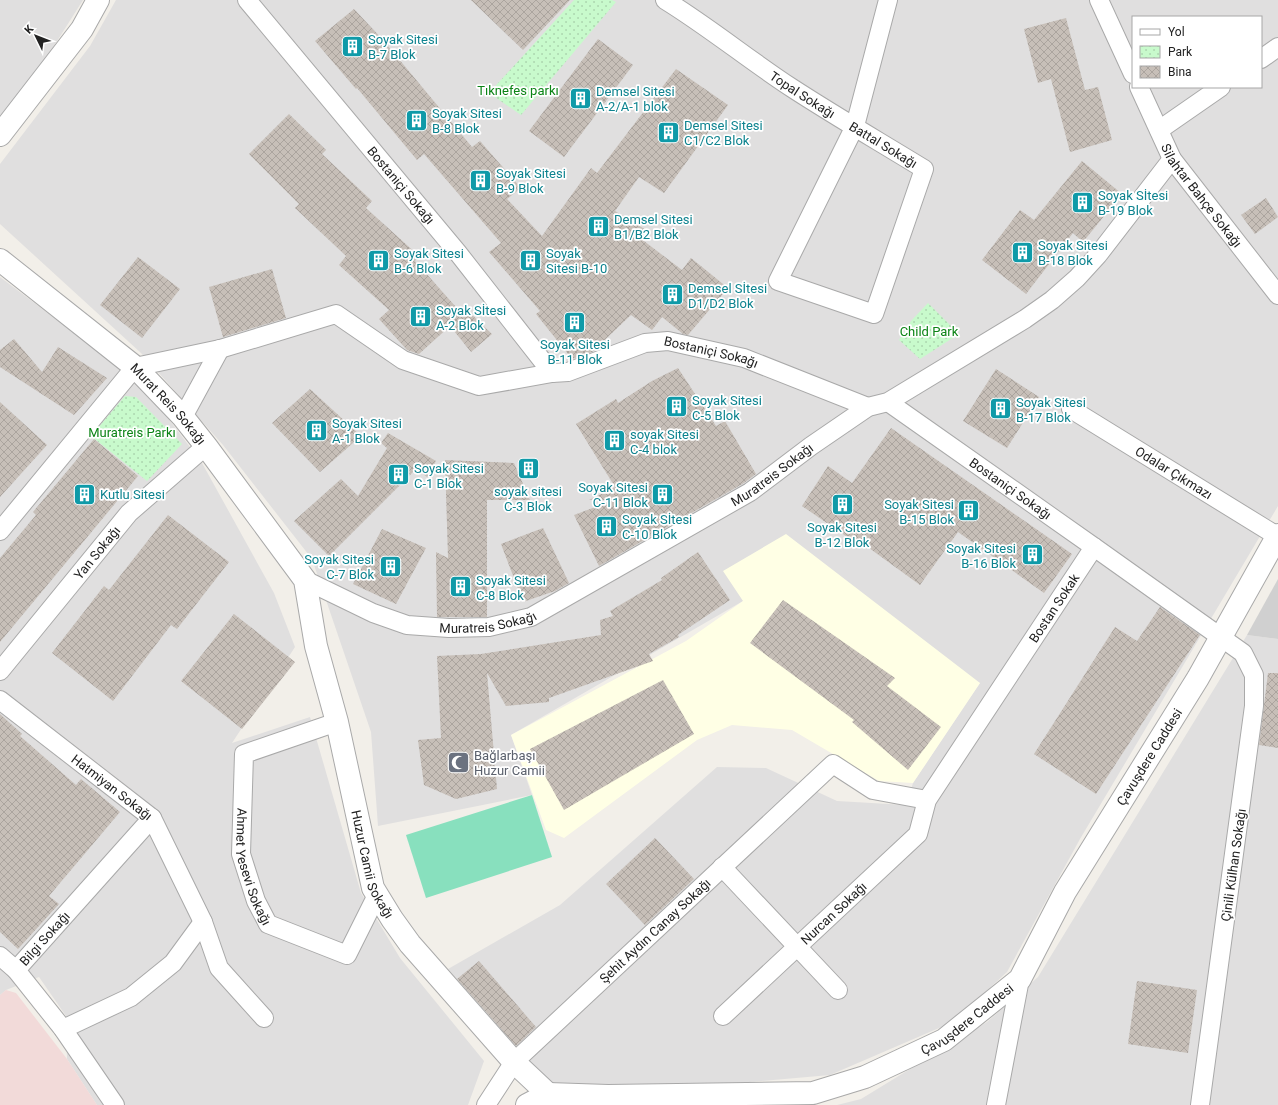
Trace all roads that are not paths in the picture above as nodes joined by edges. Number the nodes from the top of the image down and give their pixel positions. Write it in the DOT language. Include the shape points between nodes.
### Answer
graph roads {
  1 [pos="98,0"];
  2 [pos="247,0"];
  3 [pos="888,0"];
  4 [pos="1099,0"];
  5 [pos="676,3"];
  6 [pos="1278,47"];
  7 [pos="1262,58"];
  8 [pos="1132,72"];
  9 [pos="1139,88"];
  10 [pos="1220,88"];
  11 [pos="855,126"];
  12 [pos="1159,130"];
  13 [pos="0,135"];
  14 [pos="1172,159"];
  15 [pos="0,260"];
  16 [pos="1278,295"];
  17 [pos="220,349"];
  18 [pos="135,367"];
  19 [pos="552,373"];
  20 [pos="888,402"];
  21 [pos="868,407"];
  22 [pos="1071,409"];
  23 [pos="183,417"];
  24 [pos="206,446"];
  25 [pos="0,531"];
  26 [pos="1278,535"];
  27 [pos="1094,547"];
  28 [pos="305,580"];
  29 [pos="1222,636"];
  30 [pos="2,665"];
  31 [pos="0,700"];
  32 [pos="337,722"];
  33 [pos="927,800"];
  34 [pos="152,818"];
  35 [pos="722,867"];
  36 [pos="377,894"];
  37 [pos="203,922"];
  38 [pos="797,947"];
  39 [pos="0,956"];
  40 [pos="16,970"];
  41 [pos="1020,979"];
  42 [pos="838,990"];
  43 [pos="723,1016"];
  44 [pos="264,1018"];
  45 [pos="63,1029"];
  46 [pos="514,1062"];
  47 [pos="548,1094"];
  48 [pos="812,1099"];
  49 [pos="607,1101"];
  50 [pos="115,1105"];
  51 [pos="486,1105"];
  52 [pos="527,1105"];
  53 [pos="996,1105"];
  54 [pos="1200,1105"];
  1 -- 13 [label="street" via="82,29"];
  2 -- 19 [label="street, Bostaniçi Sokağı" via="458,253"];
  3 -- 11 [label="street"];
  4 -- 8 [label="street"];
  5 -- 11 [label="street, Topal Sokağı" via="792,88"];
  6 -- 7 [label="street"];
  9 -- 12 [label="street, Silahtar Bahçe Sokağı"];
  10 -- 12 [label="street"];
  11 -- 11 [label="street, Battal Sokağı" via="778,281 874,314 924,169"];
  12 -- 14 [label="street, Silahtar Bahçe Sokağı"];
  14 -- 16 [label="street, Silahtar Bahçe Sokağı"];
  14 -- 20 [label="street, Muratreis Sokağı" via="1098,255 1052,300"];
  15 -- 18 [label="street, Murat Reis Sokağı"];
  17 -- 18 [label="street, Bostaniçi Sokağı"];
  17 -- 19 [label="street, Bostaniçi Sokağı" via="336,314 403,360 479,386"];
  17 -- 23 [label="street"];
  18 -- 23 [label="street, Murat Reis Sokağı"];
  18 -- 25 [label="street"];
  19 -- 21 [label="street, Bostaniçi Sokağı" via="568,372 645,343 668,341 744,358"];
  20 -- 21 [label="street, Muratreis Sokağı"];
  20 -- 27 [label="street, Bostaniçi Sokağı"];
  21 -- 28 [label="street, Muratreis Sokağı" via="810,446 750,492 531,617 488,627 408,625 373,613"];
  22 -- 26 [label="street, Odalar Çıkmazı"];
  23 -- 24 [label="street, Murat Reis Sokağı"];
  24 -- 28 [label="street, Murat Reis Sokağı"];
  24 -- 30 [label="street, Yan Sokağı" via="129,513"];
  26 -- 29 [label="street, Çavuşdere Caddesi"];
  27 -- 29 [label="street"];
  27 -- 33 [label="street, Bostan Sokak"];
  28 -- 32 [label="street, Huzur Camii Sokağı" via="316,646"];
  29 -- 41 [label="street, Çavuşdere Caddesi" via="1065,892"];
  29 -- 54 [label="street, Çinili Külhan Sokağı" via="1243,653 1254,675 1254,706"];
  31 -- 34 [label="street, Hatmiyan Sokağı"];
  32 -- 36 [label="street, Huzur Camii Sokağı" via="373,888"];
  32 -- 36 [label="street, Ahmet Yesevi Sokağı" via="244,754 240,854 256,901 268,924 347,955"];
  33 -- 35 [label="street, Şehit Aydın Canay Sokağı" via="873,790 833,764"];
  33 -- 38 [label="street, Nurcan Sokağı" via="918,834"];
  34 -- 37 [label="street, Hatmiyan Sokağı"];
  34 -- 40 [label="street, Bilgi Sokağı"];
  35 -- 38 [label="street"];
  35 -- 46 [label="street, Şehit Aydın Canay Sokağı"];
  36 -- 46 [label="street, Huzur Camii Sokağı" via="410,944"];
  37 -- 44 [label="street, Hatmiyan Sokağı" via="219,968"];
  37 -- 45 [label="street" via="173,963 130,997"];
  38 -- 42 [label="street"];
  38 -- 43 [label="street, Nurcan Sokağı"];
  39 -- 40 [label="street"];
  40 -- 45 [label="street, Bilgi Sokağı"];
  41 -- 48 [label="street, Çavuşdere Caddesi" via="944,1040"];
  41 -- 53 [label="street"];
  45 -- 50 [label="street, Bilgi Sokağı"];
  46 -- 47 [label="street, Huzur Camii Sokağı"];
  46 -- 51 [label="street, Şehit Aydın Canay Sokağı"];
  47 -- 49 [label="street, Çavuşdere Caddesi"];
  47 -- 52 [label="street, Çavuşdere Caddesi"];
  48 -- 49 [label="street, Çavuşdere Caddesi"];
}
